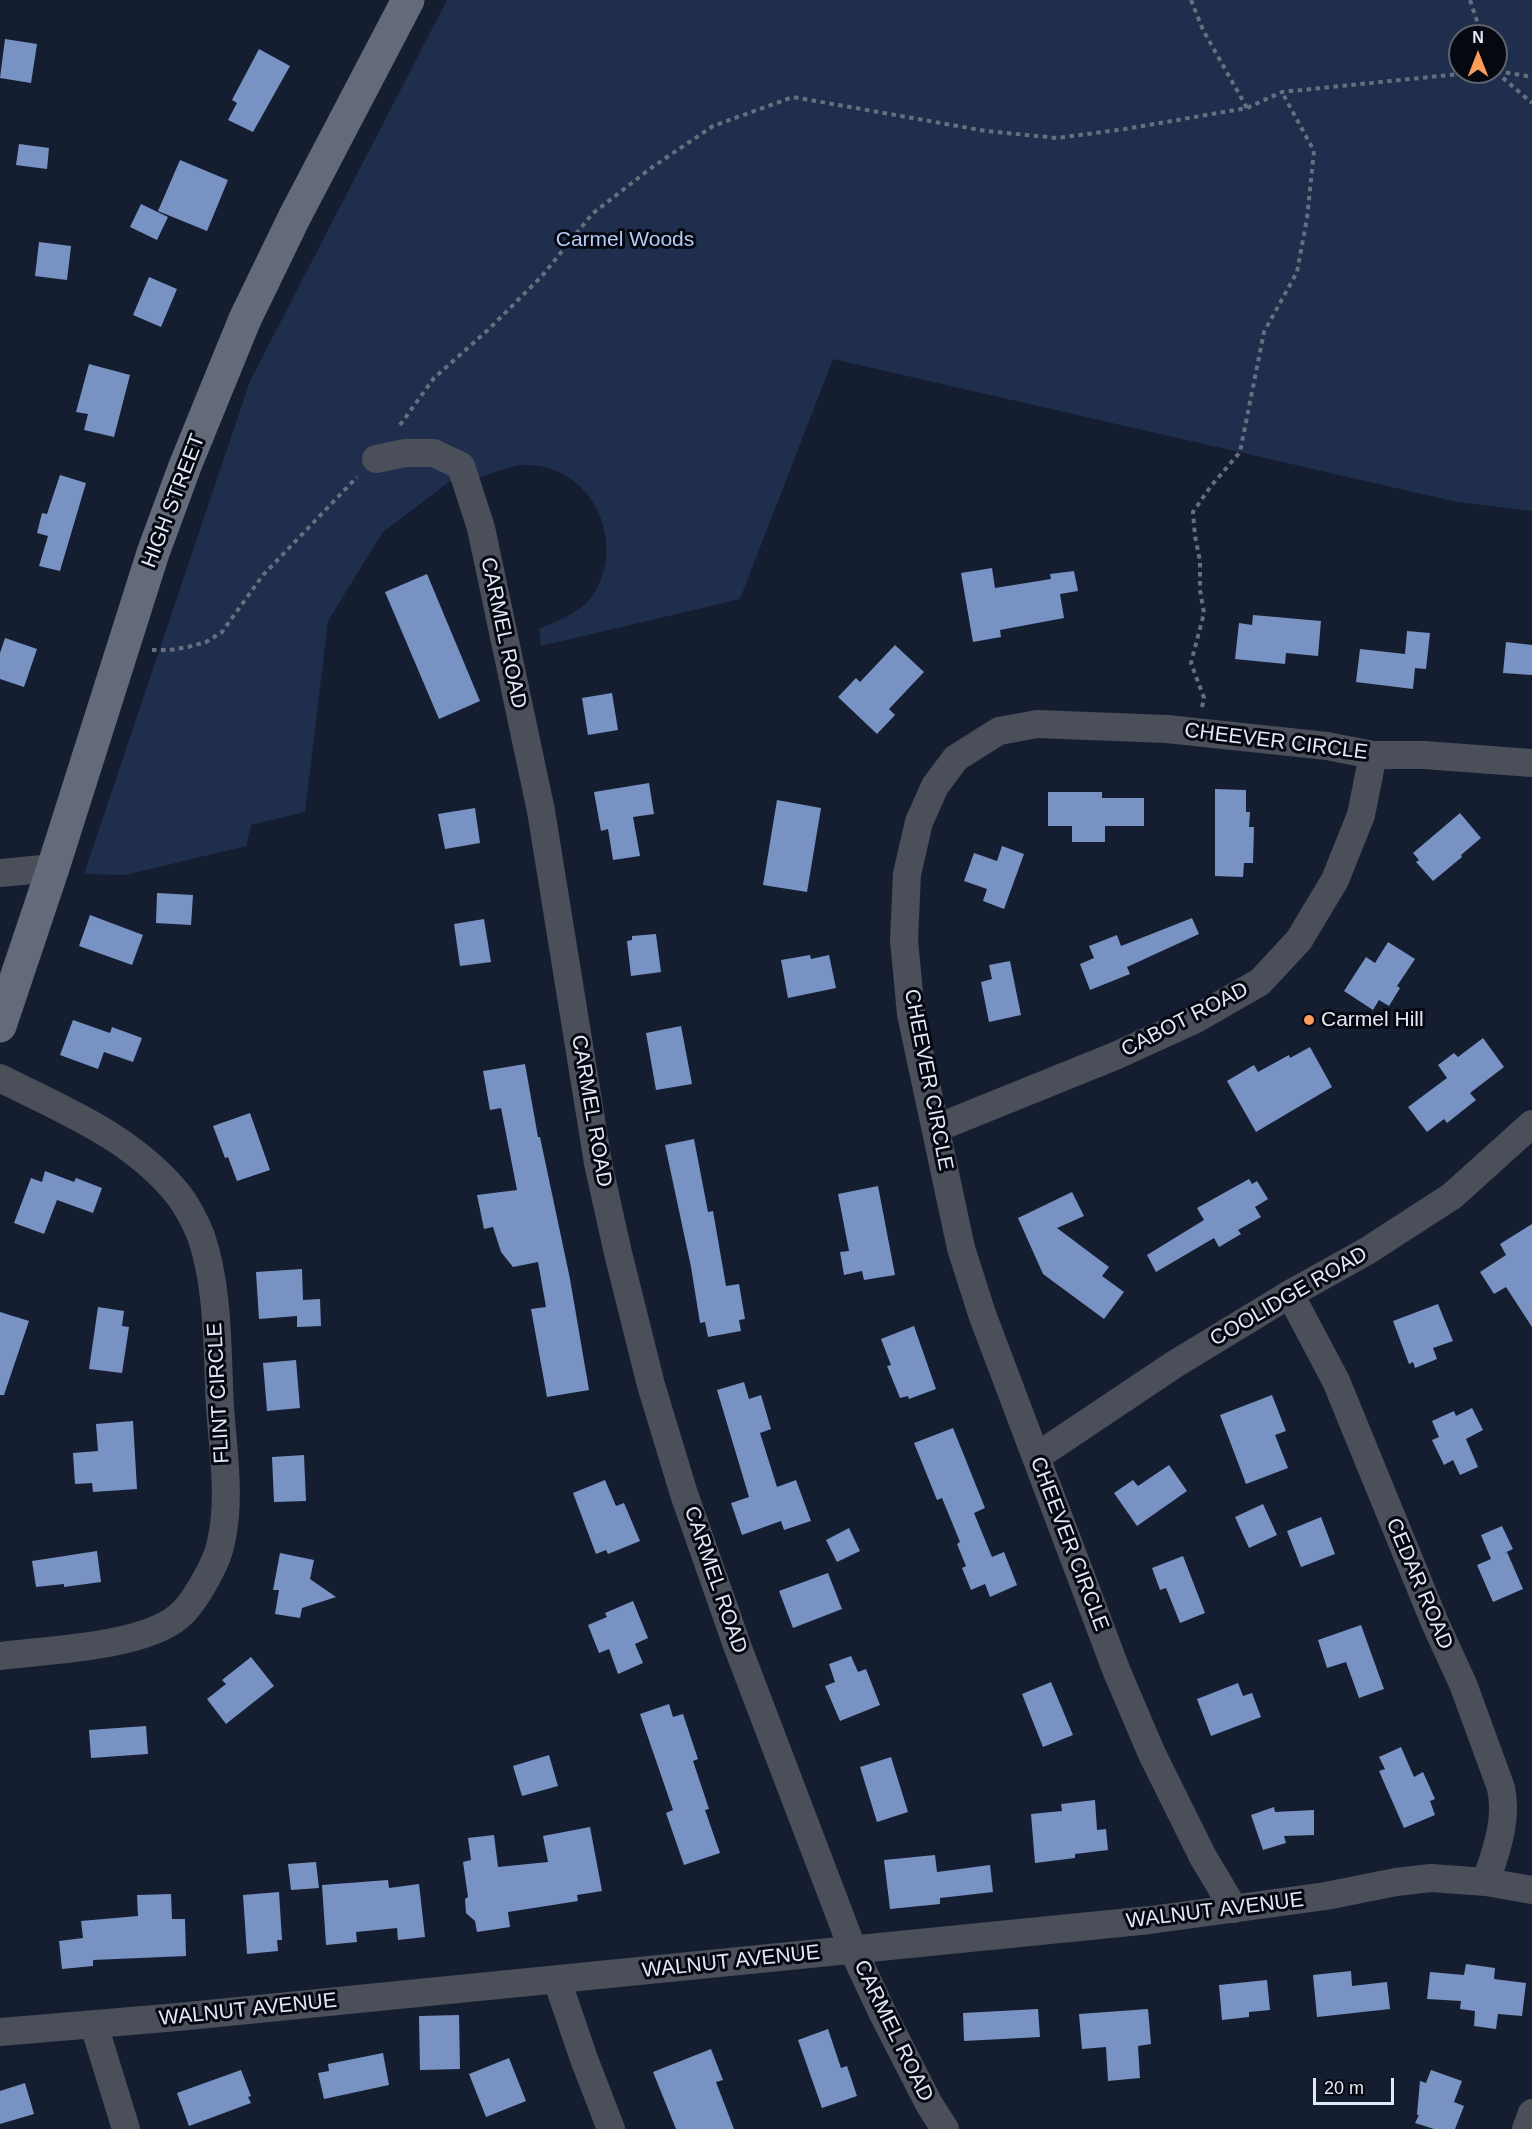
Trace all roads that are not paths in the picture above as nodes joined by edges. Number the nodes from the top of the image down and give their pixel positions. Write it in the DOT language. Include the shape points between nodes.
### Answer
graph roads {
  1 [pos="408,0"];
  2 [pos="376,459"];
  3 [pos="1373,754"];
  4 [pos="1532,763"];
  5 [pos="53,868"];
  6 [pos="0,873"];
  7 [pos="0,1026"];
  8 [pos="0,1078"];
  9 [pos="1532,1125"];
  10 [pos="937,1128"];
  11 [pos="1290,1294"];
  12 [pos="1036,1457"];
  13 [pos="0,1656"];
  14 [pos="1486,1882"];
  15 [pos="1532,1890"];
  16 [pos="1234,1909"];
  17 [pos="853,1950"];
  18 [pos="557,1980"];
  19 [pos="94,2025"];
  20 [pos="0,2032"];
  21 [pos="1532,2113"];
  22 [pos="126,2129"];
  23 [pos="611,2129"];
  24 [pos="945,2129"];
  25 [pos="1526,2129"];
  1 -- 5 [label="main road, HIGH STREET" via="245,319 153,553"];
  2 -- 17 [label="street, CARMEL ROAD" via="434,453 461,466 482,528 541,811 598,1163 651,1385 738,1648"];
  3 -- 4 [label="street, CHEEVER CIRCLE"];
  3 -- 10 [label="street, CABOT ROAD" via="1361,815 1335,880 1299,940 1260,982 1194,1020 1115,1056"];
  3 -- 10 [label="street, CHEEVER CIRCLE" via="1196,732 1037,724 999,731 956,758 935,786 919,822 907,873 904,940 911,1014"];
  5 -- 6 [label="street"];
  5 -- 7 [label="main road, HIGH STREET"];
  8 -- 13 [label="street, FLINT CIRCLE" via="99,1127 146,1161 178,1194 201,1235 216,1330 226,1511 213,1565 180,1616 154,1631 117,1642"];
  9 -- 11 [label="street, COOLIDGE ROAD" via="1452,1196 1367,1251"];
  10 -- 12 [label="street, CHEEVER CIRCLE" via="961,1248"];
  11 -- 12 [label="street, COOLIDGE ROAD" via="1174,1364"];
  11 -- 14 [label="street, CEDAR ROAD" via="1336,1381 1501,1788 1504,1822"];
  12 -- 16 [label="street, CHEEVER CIRCLE" via="1152,1754 1203,1857"];
  14 -- 15 [label="street, WALNUT AVENUE"];
  14 -- 16 [label="street, WALNUT AVENUE" via="1431,1878"];
  16 -- 17 [label="street, WALNUT AVENUE"];
  17 -- 18 [label="street, WALNUT AVENUE"];
  17 -- 24 [label="street, CARMEL ROAD" via="918,2084"];
  18 -- 19 [label="street, WALNUT AVENUE"];
  18 -- 23 [label="street"];
  19 -- 20 [label="street, WALNUT AVENUE"];
  19 -- 22 [label="street"];
  21 -- 25 [label="street"];
}
